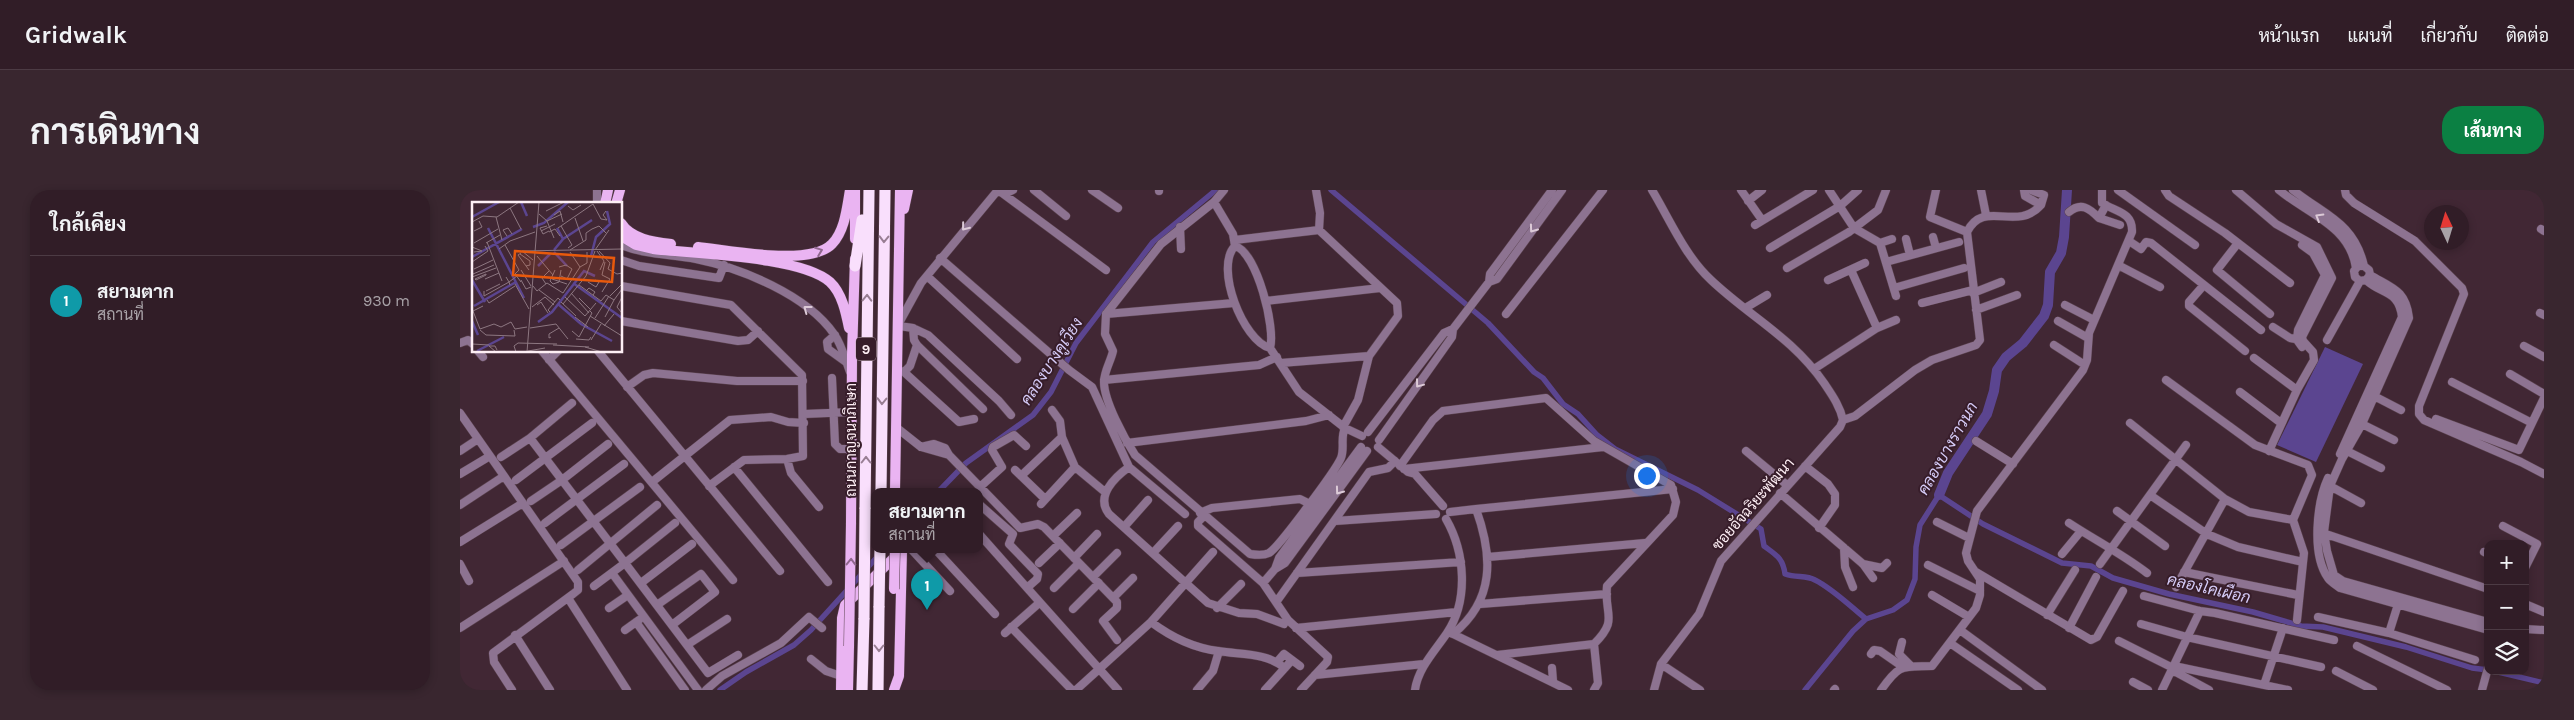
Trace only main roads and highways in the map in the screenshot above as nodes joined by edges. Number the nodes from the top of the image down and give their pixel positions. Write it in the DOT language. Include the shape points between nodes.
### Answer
graph roads {
  1 [pos="850,190"];
  2 [pos="855,190"];
  3 [pos="885,190"];
  4 [pos="900,190"];
  5 [pos="908,190"];
  6 [pos="869,192"];
  7 [pos="622,224"];
  8 [pos="899,229"];
  9 [pos="622,237"];
  10 [pos="855,266"];
  11 [pos="852,341"];
  12 [pos="881,488"];
  13 [pos="896,488"];
  14 [pos="880,553"];
  15 [pos="901,553"];
  16 [pos="904,553"];
  17 [pos="905,553"];
  18 [pos="841,690"];
  19 [pos="848,690"];
  20 [pos="862,690"];
  21 [pos="878,690"];
  22 [pos="894,690"];
  7 -- 1 [label="main road, one-way" via="634,235 661,243 782,256 815,254 825,250 839,233"];
  2 -- 10 [label="main road"];
  3 -- 12 [label="highway, ถนนกาญจนาภิเษก / 9, one-way"];
  4 -- 8 [label="main road"];
  5 -- 8 [label="main road"];
  6 -- 10 [label="highway"];
  20 -- 6 [label="highway, ถนนกาญจนาภิเษก / 9, one-way, bridge"];
  8 -- 13 [label="main road" via="901,371"];
  9 -- 11 [label="main road" via="636,245 653,249 781,264 814,273 830,282 839,295"];
  10 -- 11 [label="main road"];
  19 -- 11 [label="main road, one-way, bridge"];
  14 -- 21 [label="highway, one-way, bridge"];
  15 -- 18 [label="main road" via="845,604"];
  16 -- 22 [label="main road, bridge" via="894,589"];
  17 -- 22 [label="main road" via="899,676"];
}
